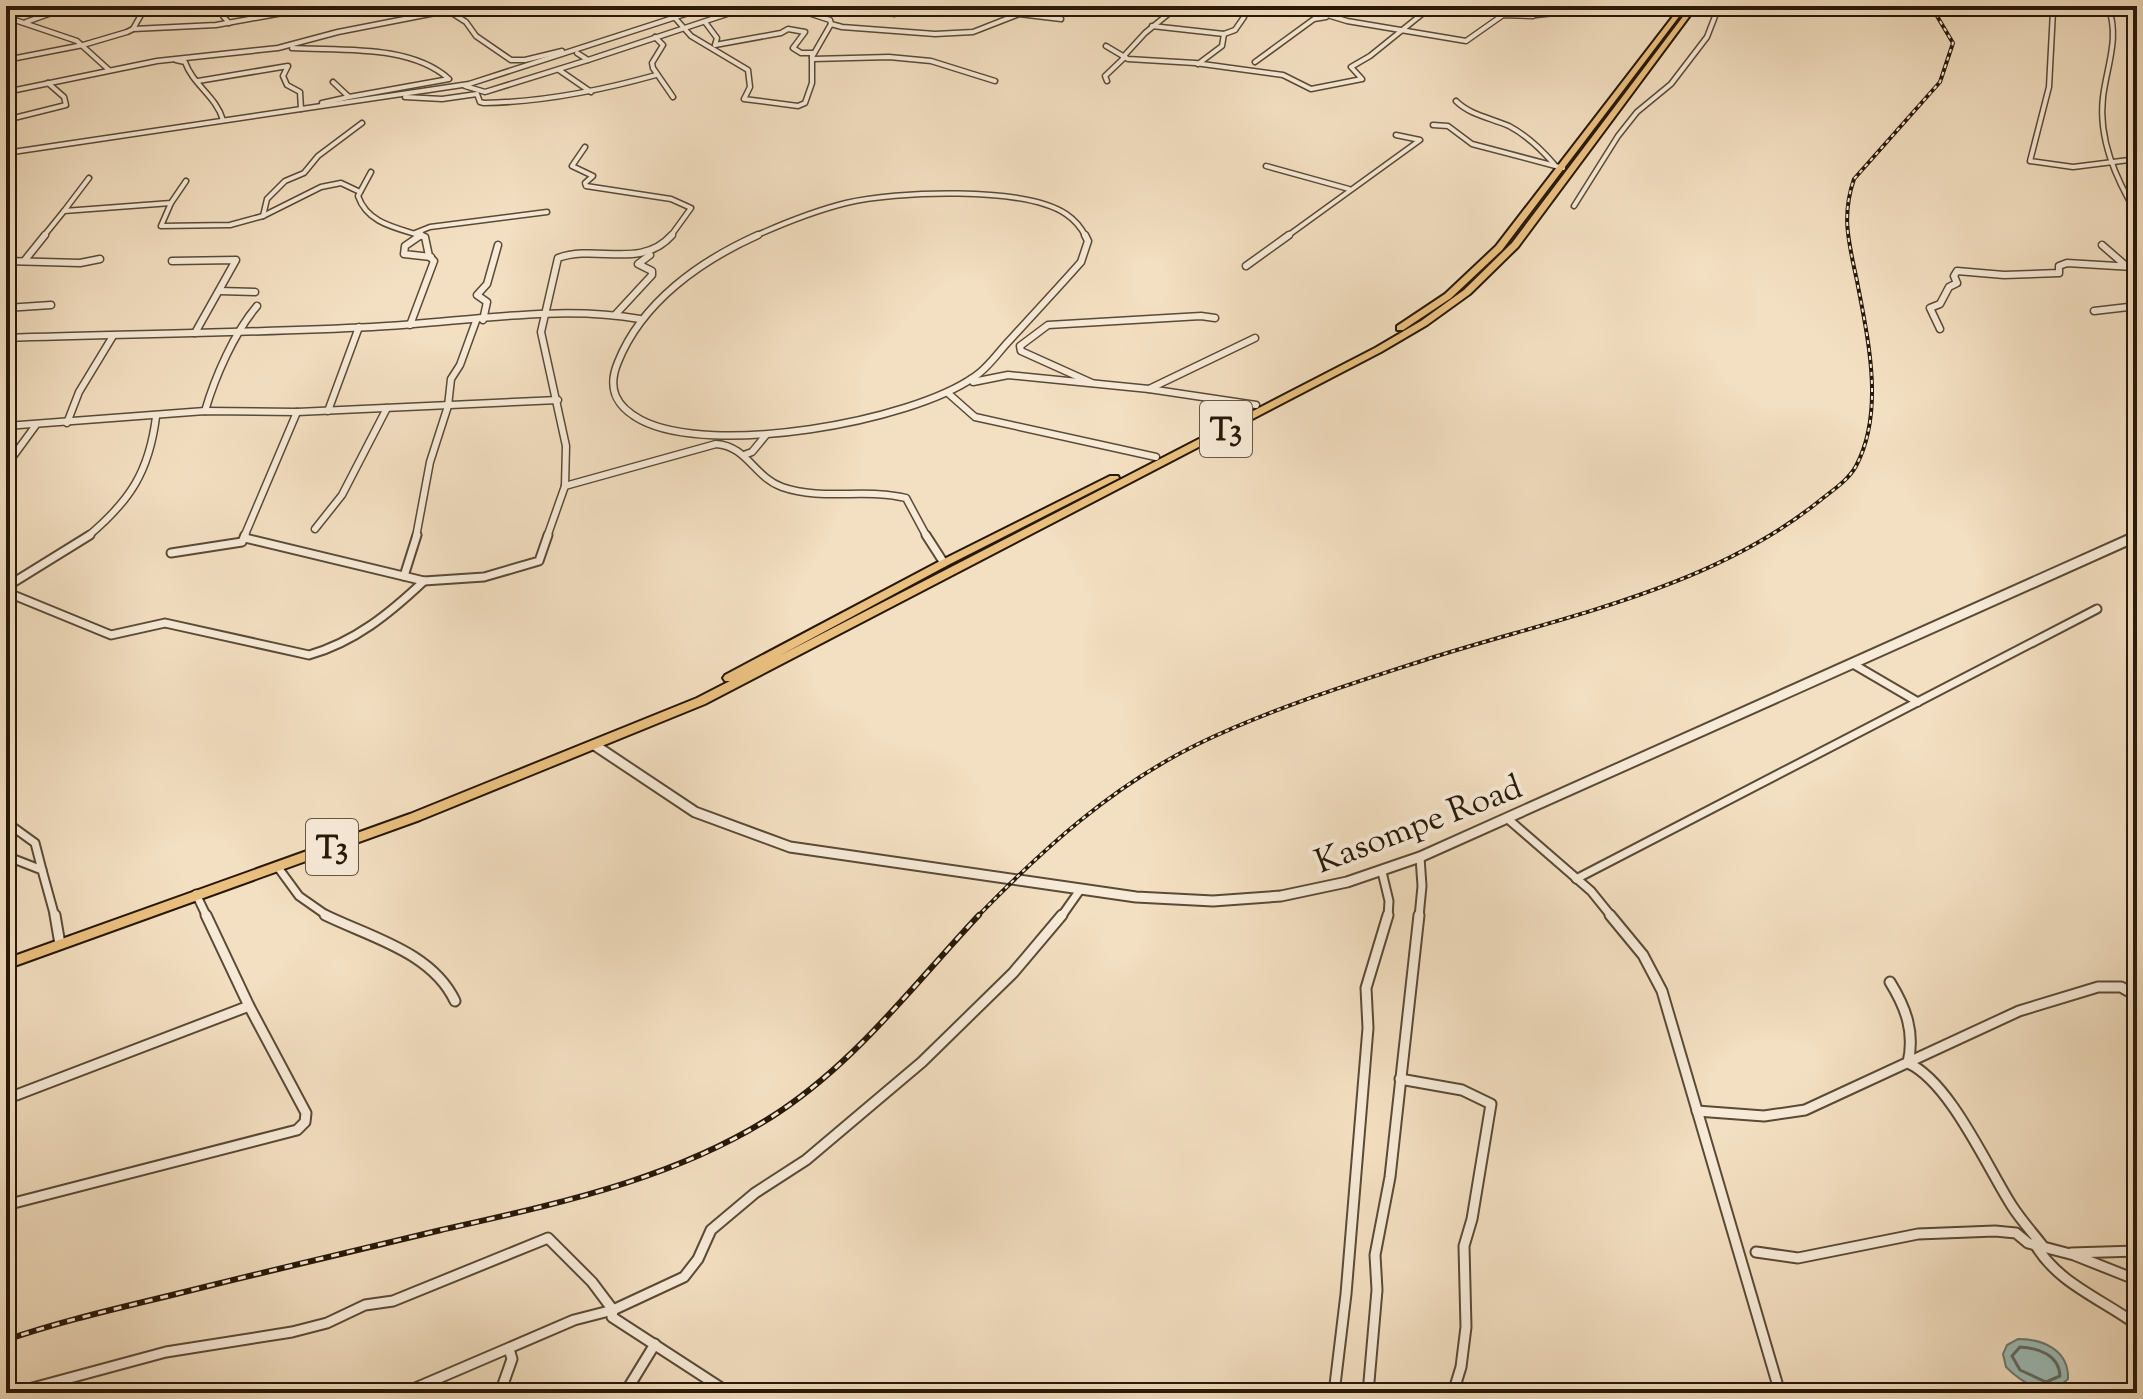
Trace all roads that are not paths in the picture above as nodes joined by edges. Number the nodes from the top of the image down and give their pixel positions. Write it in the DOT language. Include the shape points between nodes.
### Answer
graph roads {
  1 [pos="71,6"];
  2 [pos="146,6"];
  3 [pos="226,6"];
  4 [pos="321,6"];
  5 [pos="441,6"];
  6 [pos="471,6"];
  7 [pos="710,6"];
  8 [pos="752,6"];
  9 [pos="787,6"];
  10 [pos="918,6"];
  11 [pos="1023,6"];
  12 [pos="1089,6"];
  13 [pos="1178,6"];
  14 [pos="1298,6"];
  15 [pos="1432,6"];
  16 [pos="1509,6"];
  17 [pos="1544,6"];
  18 [pos="1617,6"];
  19 [pos="1646,6"];
  20 [pos="1694,6"];
  21 [pos="1719,6"];
  22 [pos="2108,6"];
  23 [pos="310,7"];
  24 [pos="1032,7"];
  25 [pos="666,8"];
  26 [pos="1682,8"];
  27 [pos="448,10"];
  28 [pos="739,10"];
  29 [pos="2053,11"];
  30 [pos="693,12"];
  31 [pos="1129,12"];
  32 [pos="894,14"];
  33 [pos="1019,14"];
  34 [pos="1536,15"];
  35 [pos="6,17"];
  36 [pos="1244,17"];
  37 [pos="1332,17"];
  38 [pos="1501,17"];
  39 [pos="672,19"];
  40 [pos="1061,19"];
  41 [pos="707,21"];
  42 [pos="24,23"];
  43 [pos="229,23"];
  44 [pos="831,24"];
  45 [pos="1152,26"];
  46 [pos="681,28"];
  47 [pos="133,29"];
  48 [pos="671,30"];
  49 [pos="1398,30"];
  50 [pos="641,33"];
  51 [pos="1224,34"];
  52 [pos="655,37"];
  53 [pos="647,40"];
  54 [pos="83,45"];
  55 [pos="1106,46"];
  56 [pos="713,47"];
  57 [pos="278,48"];
  58 [pos="573,53"];
  59 [pos="1124,57"];
  60 [pos="812,58"];
  61 [pos="172,59"];
  62 [pos="6,60"];
  63 [pos="588,60"];
  64 [pos="1255,62"];
  65 [pos="1198,64"];
  66 [pos="109,70"];
  67 [pos="559,70"];
  68 [pos="656,75"];
  69 [pos="198,81"];
  70 [pos="995,81"];
  71 [pos="1107,81"];
  72 [pos="333,82"];
  73 [pos="48,83"];
  74 [pos="463,86"];
  75 [pos="472,88"];
  76 [pos="6,92"];
  77 [pos="591,92"];
  78 [pos="395,96"];
  79 [pos="349,97"];
  80 [pos="673,97"];
  81 [pos="1456,101"];
  82 [pos="317,107"];
  83 [pos="301,109"];
  84 [pos="6,120"];
  85 [pos="223,120"];
  86 [pos="362,123"];
  87 [pos="1433,125"];
  88 [pos="1396,135"];
  89 [pos="585,147"];
  90 [pos="6,153"];
  91 [pos="2137,159"];
  92 [pos="2110,162"];
  93 [pos="1266,166"];
  94 [pos="1558,166"];
  95 [pos="371,172"];
  96 [pos="89,178"];
  97 [pos="186,181"];
  98 [pos="1349,189"];
  99 [pos="360,192"];
  100 [pos="171,203"];
  101 [pos="1574,206"];
  102 [pos="64,211"];
  103 [pos="547,212"];
  104 [pos="2137,214"];
  105 [pos="263,216"];
  106 [pos="413,233"];
  107 [pos="421,235"];
  108 [pos="498,245"];
  109 [pos="2102,245"];
  110 [pos="650,255"];
  111 [pos="430,257"];
  112 [pos="100,259"];
  113 [pos="25,260"];
  114 [pos="6,261"];
  115 [pos="172,261"];
  116 [pos="1246,266"];
  117 [pos="2135,266"];
  118 [pos="220,291"];
  119 [pos="255,292"];
  120 [pos="51,305"];
  121 [pos="257,306"];
  122 [pos="2137,306"];
  123 [pos="6,308"];
  124 [pos="2094,311"];
  125 [pos="615,315"];
  126 [pos="542,317"];
  127 [pos="1215,318"];
  128 [pos="640,319"];
  129 [pos="480,321"];
  130 [pos="410,325"];
  131 [pos="359,327"];
  132 [pos="1940,329"];
  133 [pos="238,332"];
  134 [pos="195,333"];
  135 [pos="113,336"];
  136 [pos="6,338"];
  137 [pos="1255,338"];
  138 [pos="969,383"];
  139 [pos="1094,384"];
  140 [pos="1149,389"];
  141 [pos="949,394"];
  142 [pos="558,400"];
  143 [pos="1256,405"];
  144 [pos="448,406"];
  145 [pos="387,408"];
  146 [pos="205,411"];
  147 [pos="328,411"];
  148 [pos="297,412"];
  149 [pos="156,417"];
  150 [pos="67,423"];
  151 [pos="36,425"];
  152 [pos="6,426"];
  153 [pos="766,434"];
  154 [pos="744,455"];
  155 [pos="1156,457"];
  156 [pos="6,466"];
  157 [pos="565,486"];
  158 [pos="315,529"];
  159 [pos="2137,536"];
  160 [pos="245,538"];
  161 [pos="171,553"];
  162 [pos="944,563"];
  163 [pos="404,576"];
  164 [pos="424,581"];
  165 [pos="6,590"];
  166 [pos="2097,609"];
  167 [pos="1853,664"];
  168 [pos="1918,702"];
  169 [pos="653,720"];
  170 [pos="596,746"];
  171 [pos="1508,819"];
  172 [pos="6,822"];
  173 [pos="6,856"];
  174 [pos="1420,857"];
  175 [pos="277,866"];
  176 [pos="42,870"];
  177 [pos="1382,872"];
  178 [pos="1576,879"];
  179 [pos="1080,890"];
  180 [pos="196,894"];
  181 [pos="60,944"];
  182 [pos="6,964"];
  183 [pos="1890,982"];
  184 [pos="2137,996"];
  185 [pos="455,1001"];
  186 [pos="249,1006"];
  187 [pos="1908,1063"];
  188 [pos="1400,1079"];
  189 [pos="6,1099"];
  190 [pos="1697,1111"];
  191 [pos="6,1205"];
  192 [pos="2039,1245"];
  193 [pos="2137,1251"];
  194 [pos="1756,1252"];
  195 [pos="2068,1253"];
  196 [pos="2137,1280"];
  197 [pos="613,1310"];
  198 [pos="2137,1325"];
  199 [pos="655,1344"];
  200 [pos="509,1349"];
  201 [pos="45,1388"];
  202 [pos="14,1393"];
  203 [pos="404,1393"];
  204 [pos="500,1393"];
  205 [pos="625,1393"];
  206 [pos="729,1393"];
  207 [pos="1334,1393"];
  208 [pos="1368,1393"];
  209 [pos="1453,1393"];
  210 [pos="1780,1393"];
  1 -- 42 [label="street"];
  2 -- 47 [label="street"];
  3 -- 43 [label="street" via="223,16"];
  4 -- 23 [label="street"];
  5 -- 27 [label="street"];
  6 -- 27 [label="street"];
  7 -- 30 [label="street"];
  8 -- 28 [label="street"];
  9 -- 44 [label="street" via="818,14"];
  10 -- 32 [label="street"];
  11 -- 24 [label="street"];
  12 -- 31 [label="street"];
  13 -- 45 [label="street"];
  14 -- 37 [label="street"];
  15 -- 49 [label="street"];
  16 -- 38 [label="street"];
  17 -- 34 [label="street"];
  18 -- 34 [label="street"];
  19 -- 26 [label="street"];
  20 -- 169 [label="highway, T3" via="1515,245 1467,292 1424,323 845,628 705,700"];
  21 -- 101 [label="street" via="1707,37 1671,84 1618,136"];
  22 -- 92 [label="street" via="2116,24 2103,112"];
  23 -- 43 [label="street"];
  24 -- 33 [label="street"];
  25 -- 30 [label="street"];
  25 -- 39 [label="street"];
  26 -- 94 [label="highway, T3"];
  27 -- 57 [label="street"];
  27 -- 58 [label="street" via="511,60 559,50"];
  28 -- 30 [label="street"];
  28 -- 41 [label="street"];
  29 -- 92 [label="street" via="2044,111 2030,161 2073,167"];
  30 -- 39 [label="street"];
  33 -- 40 [label="street"];
  33 -- 44 [label="street" via="966,33 903,34"];
  34 -- 38 [label="street"];
  35 -- 42 [label="street"];
  36 -- 51 [label="street" via="1235,30"];
  37 -- 49 [label="street"];
  37 -- 64 [label="street" via="1318,16"];
  38 -- 49 [label="street" via="1470,40"];
  39 -- 41 [label="street"];
  39 -- 46 [label="street"];
  39 -- 48 [label="street"];
  39 -- 50 [label="street"];
  39 -- 58 [label="street"];
  41 -- 46 [label="street"];
  41 -- 56 [label="street" via="717,39"];
  42 -- 54 [label="street"];
  43 -- 47 [label="street"];
  44 -- 60 [label="street"];
  45 -- 51 [label="street"];
  45 -- 59 [label="street"];
  46 -- 48 [label="street"];
  46 -- 56 [label="street"];
  47 -- 54 [label="street"];
  48 -- 52 [label="street"];
  49 -- 65 [label="street" via="1351,67 1362,79 1320,87 1307,88 1283,75"];
  50 -- 53 [label="street"];
  50 -- 58 [label="street"];
  51 -- 65 [label="street" via="1222,46"];
  52 -- 53 [label="street"];
  52 -- 68 [label="street" via="663,45 652,63"];
  53 -- 63 [label="street"];
  54 -- 62 [label="street"];
  54 -- 66 [label="street"];
  55 -- 59 [label="street"];
  56 -- 60 [label="street" via="803,30 793,48 812,53"];
  56 -- 60 [label="street" via="748,70 750,87 744,99 791,106 806,101"];
  57 -- 61 [label="street"];
  57 -- 79 [label="street" via="388,53 438,69 449,79"];
  58 -- 63 [label="street"];
  58 -- 74 [label="street"];
  58 -- 75 [label="street"];
  59 -- 65 [label="street"];
  59 -- 71 [label="street" via="1108,70"];
  60 -- 70 [label="street" via="931,61"];
  61 -- 66 [label="street"];
  61 -- 69 [label="street" via="185,62"];
  63 -- 67 [label="street"];
  66 -- 73 [label="street"];
  67 -- 75 [label="street" via="485,92"];
  67 -- 77 [label="street"];
  68 -- 77 [label="street"];
  68 -- 80 [label="street"];
  69 -- 83 [label="street" via="288,66 283,76 300,92"];
  69 -- 85 [label="street" via="215,98"];
  72 -- 79 [label="street"];
  73 -- 76 [label="street"];
  73 -- 84 [label="street" via="66,105"];
  74 -- 75 [label="street"];
  74 -- 78 [label="street"];
  77 -- 78 [label="street" via="489,103 480,102 477,94"];
  78 -- 82 [label="street"];
  79 -- 82 [label="street"];
  81 -- 94 [label="street" via="1510,127"];
  82 -- 83 [label="street"];
  83 -- 85 [label="street"];
  85 -- 90 [label="street"];
  86 -- 105 [label="street" via="304,173 285,181 267,199"];
  87 -- 94 [label="street" via="1448,126 1472,144"];
  88 -- 98 [label="street" via="1420,140"];
  89 -- 110 [label="street" via="572,166 593,176 584,184 587,187 691,206"];
  91 -- 92 [label="street"];
  92 -- 104 [label="street"];
  93 -- 98 [label="street"];
  94 -- 143 [label="highway, T3" via="1499,248 1448,296 1368,347"];
  95 -- 99 [label="street"];
  96 -- 102 [label="street"];
  97 -- 100 [label="street"];
  98 -- 116 [label="street"];
  99 -- 105 [label="street" via="341,183 321,187"];
  99 -- 106 [label="street" via="360,204 378,220"];
  100 -- 102 [label="street"];
  100 -- 105 [label="street" via="161,226 230,225"];
  102 -- 113 [label="street"];
  103 -- 106 [label="street"];
  106 -- 107 [label="street"];
  107 -- 111 [label="street"];
  107 -- 111 [label="street" via="405,246 404,254"];
  108 -- 129 [label="street" via="487,284 477,295 487,302"];
  109 -- 117 [label="street" via="2122,264"];
  110 -- 125 [label="street" via="638,264 652,275"];
  110 -- 126 [label="street" via="560,256"];
  111 -- 130 [label="street" via="434,264"];
  112 -- 113 [label="street"];
  113 -- 114 [label="street"];
  115 -- 118 [label="street" via="236,260"];
  117 -- 132 [label="street" via="2067,263 2059,266 2059,273 2004,275 1957,271 1957,283 1930,308"];
  118 -- 119 [label="street"];
  118 -- 134 [label="street"];
  120 -- 123 [label="street"];
  121 -- 133 [label="street"];
  122 -- 124 [label="street"];
  125 -- 126 [label="street"];
  125 -- 128 [label="street"];
  126 -- 129 [label="street"];
  126 -- 142 [label="street" via="542,340"];
  127 -- 139 [label="street" via="1048,325 1020,346"];
  128 -- 138 [label="street" via="710,259 842,204 987,196 1058,209 1085,232 1084,258"];
  128 -- 153 [label="street" via="612,378 612,394 620,405 638,419 667,427"];
  129 -- 130 [label="street"];
  129 -- 144 [label="street" via="451,379"];
  130 -- 131 [label="street"];
  131 -- 133 [label="street"];
  131 -- 147 [label="street"];
  133 -- 134 [label="street"];
  133 -- 146 [label="street" via="210,388"];
  134 -- 135 [label="street"];
  135 -- 136 [label="street"];
  135 -- 150 [label="street"];
  137 -- 140 [label="street"];
  138 -- 139 [label="street" via="1008,375"];
  138 -- 141 [label="street"];
  139 -- 140 [label="street"];
  140 -- 143 [label="street"];
  141 -- 153 [label="street" via="845,424"];
  141 -- 155 [label="street" via="975,417"];
  142 -- 144 [label="street"];
  142 -- 157 [label="street" via="566,446"];
  143 -- 155 [label="highway, T3"];
  144 -- 145 [label="street"];
  144 -- 163 [label="street"];
  145 -- 147 [label="street"];
  145 -- 158 [label="street" via="342,495"];
  146 -- 148 [label="street"];
  146 -- 149 [label="street"];
  147 -- 148 [label="street"];
  148 -- 160 [label="street"];
  149 -- 150 [label="street"];
  149 -- 165 [label="street" via="145,470 101,527"];
  150 -- 151 [label="street"];
  151 -- 152 [label="street"];
  151 -- 156 [label="street"];
  153 -- 154 [label="street"];
  154 -- 157 [label="street" via="739,447 716,444"];
  154 -- 162 [label="street" via="761,476 780,486 906,498"];
  155 -- 162 [label="highway, T3"];
  157 -- 164 [label="street" via="536,564 484,577"];
  159 -- 167 [label="street, Kasompe Road"];
  160 -- 161 [label="street" via="238,544"];
  160 -- 163 [label="street"];
  162 -- 169 [label="highway, T3"];
  163 -- 164 [label="street"];
  164 -- 165 [label="street" via="382,620 309,655 165,623 146,623 111,635"];
  166 -- 168 [label="street"];
  167 -- 168 [label="street"];
  167 -- 171 [label="street, Kasompe Road"];
  168 -- 178 [label="street"];
  169 -- 170 [label="highway, T3"];
  170 -- 175 [label="highway, T3"];
  170 -- 179 [label="street, Kasompe Road" via="695,812 790,847"];
  171 -- 174 [label="street, Kasompe Road"];
  171 -- 178 [label="street"];
  172 -- 176 [label="street" via="35,843"];
  173 -- 176 [label="street"];
  174 -- 177 [label="street, Kasompe Road"];
  174 -- 188 [label="street" via="1422,886"];
  175 -- 180 [label="highway, T3"];
  175 -- 185 [label="street" via="310,905 386,940 449,986"];
  176 -- 181 [label="street"];
  177 -- 179 [label="street, Kasompe Road" via="1320,891 1230,902"];
  177 -- 207 [label="street" via="1390,901 1387,930 1366,992 1367,1041"];
  178 -- 190 [label="street" via="1610,912 1662,991"];
  179 -- 197 [label="street" via="1048,935 922,1062 806,1160 711,1230 684,1277"];
  180 -- 181 [label="highway, T3"];
  180 -- 186 [label="street"];
  181 -- 182 [label="highway, T3"];
  183 -- 187 [label="street" via="1905,1005 1912,1032"];
  184 -- 187 [label="street" via="2121,987 2098,987 2019,1011"];
  186 -- 189 [label="street"];
  186 -- 191 [label="street" via="306,1113 297,1130"];
  187 -- 190 [label="street" via="1782,1116"];
  187 -- 192 [label="street" via="1921,1069 1961,1119"];
  188 -- 208 [label="street" via="1375,1255"];
  188 -- 209 [label="street" via="1454,1088 1491,1104 1464,1246 1466,1327"];
  190 -- 210 [label="street"];
  192 -- 194 [label="street" via="2016,1233 1959,1230 1798,1258"];
  192 -- 195 [label="street"];
  192 -- 198 [label="street" via="2039,1254 2055,1270"];
  193 -- 195 [label="street"];
  195 -- 196 [label="street"];
  197 -- 199 [label="street" via="612,1317"];
  197 -- 200 [label="street" via="574,1320"];
  197 -- 201 [label="street" via="548,1238 327,1323 166,1352"];
  199 -- 205 [label="street"];
  199 -- 206 [label="street"];
  200 -- 203 [label="street"];
  200 -- 204 [label="street" via="512,1359"];
  201 -- 202 [label="street"];
}
